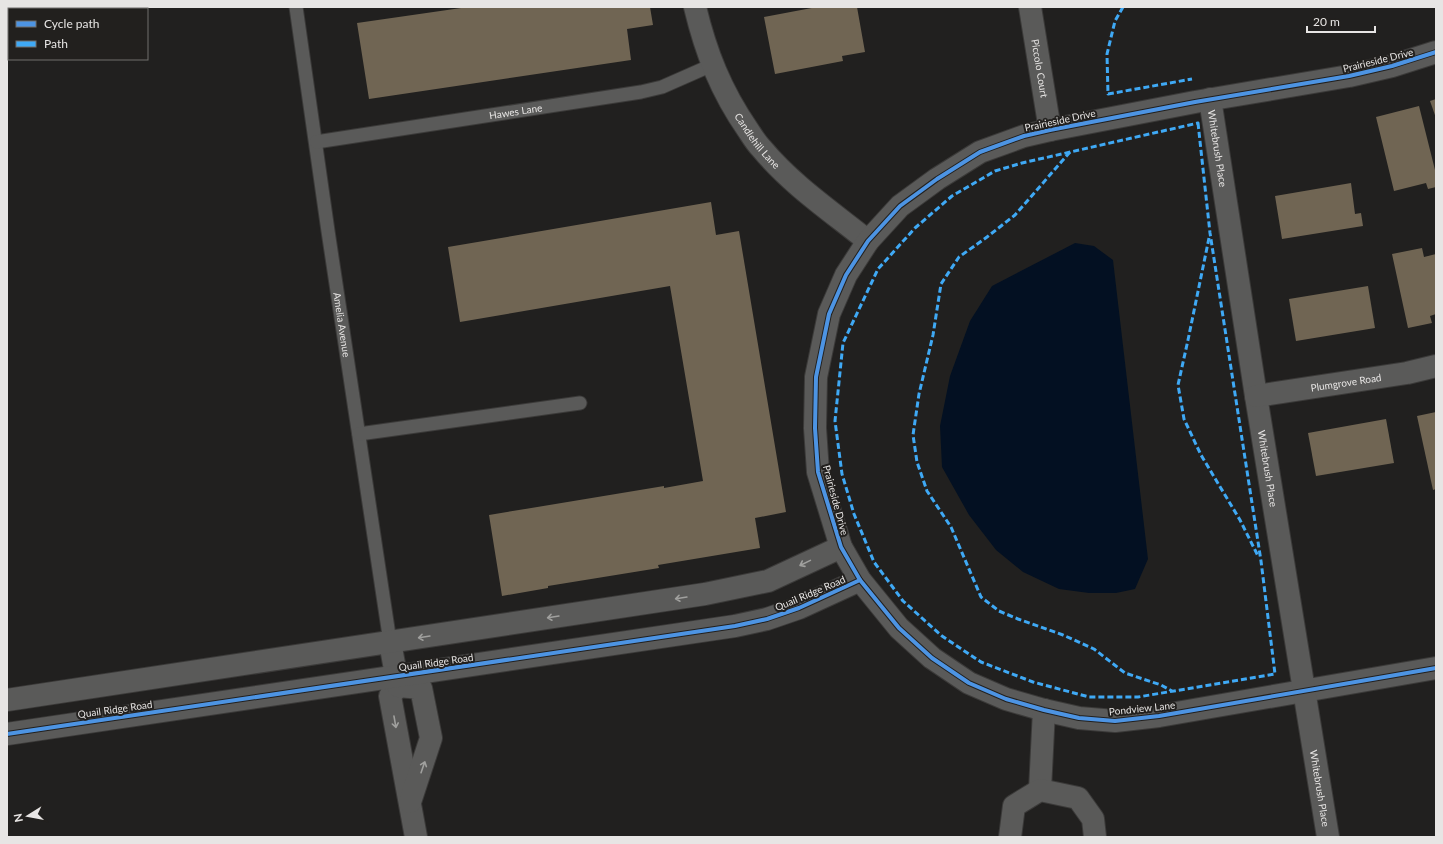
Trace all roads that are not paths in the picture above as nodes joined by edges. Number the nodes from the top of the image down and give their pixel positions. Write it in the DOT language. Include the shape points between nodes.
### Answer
graph roads {
  1 [pos="296,7"];
  2 [pos="696,7"];
  3 [pos="1030,7"];
  4 [pos="1436,52"];
  5 [pos="712,65"];
  6 [pos="1210,99"];
  7 [pos="1050,130"];
  8 [pos="316,142"];
  9 [pos="868,241"];
  10 [pos="1436,366"];
  11 [pos="1256,396"];
  12 [pos="580,403"];
  13 [pos="358,434"];
  14 [pos="841,547"];
  15 [pos="860,580"];
  16 [pos="390,642"];
  17 [pos="1436,668"];
  18 [pos="397,681"];
  19 [pos="1305,691"];
  20 [pos="7,700"];
  21 [pos="1044,710"];
  22 [pos="7,734"];
  23 [pos="1040,790"];
  24 [pos="410,804"];
  25 [pos="416,837"];
  26 [pos="1010,837"];
  27 [pos="1096,837"];
  28 [pos="1328,837"];
  1 -- 8 [label="lane, Amelia Avenue"];
  2 -- 5 [label="street, Candlehill Lane"];
  3 -- 7 [label="street, Piccolo Court"];
  4 -- 6 [label="street, Prairieside Drive" via="1349,76"];
  5 -- 8 [label="lane, Hawes Lane" via="662,87 641,92"];
  5 -- 9 [label="street, Candlehill Lane" via="734,111 762,149 794,182"];
  6 -- 7 [label="street, Prairieside Drive"];
  6 -- 11 [label="street, Whitebrush Place"];
  7 -- 9 [label="street, Prairieside Drive" via="1024,136 980,152 900,206"];
  8 -- 13 [label="lane, Amelia Avenue"];
  9 -- 14 [label="street, Prairieside Drive" via="846,275 829,314 816,377 815,428 818,472"];
  10 -- 11 [label="street, Plumgrove Road" via="1407,373"];
  11 -- 19 [label="street, Whitebrush Place"];
  12 -- 13 [label="lane"];
  13 -- 16 [label="lane, Amelia Avenue"];
  14 -- 15 [label="street, Pondview Lane"];
  14 -- 16 [label="street, one-way" via="768,581 705,594"];
  15 -- 18 [label="street, Quail Ridge Road" via="799,608 735,626"];
  15 -- 21 [label="street, Pondview Lane" via="899,628 932,658 969,683 1006,699"];
  16 -- 18 [label="street"];
  16 -- 20 [label="street"];
  17 -- 19 [label="street, Pondview Lane"];
  18 -- 22 [label="street, Quail Ridge Road"];
  18 -- 24 [label="street, one-way" via="390,696"];
  24 -- 18 [label="street, one-way" via="431,738 421,688"];
  19 -- 21 [label="street, Pondview Lane" via="1115,721 1079,718"];
  19 -- 28 [label="street, Whitebrush Place"];
  21 -- 23 [label="street"];
  23 -- 26 [label="street" via="1014,806"];
  23 -- 27 [label="street" via="1078,798 1093,818"];
  24 -- 25 [label="street"];
}
